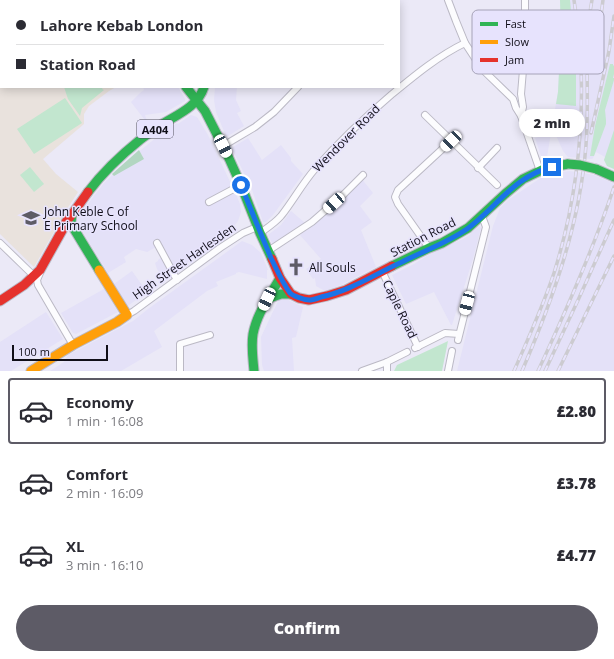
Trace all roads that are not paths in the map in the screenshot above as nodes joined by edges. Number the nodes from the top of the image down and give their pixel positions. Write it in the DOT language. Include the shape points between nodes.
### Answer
graph roads {
  1 [pos="448,0"];
  2 [pos="465,43"];
  3 [pos="472,54"];
  4 [pos="487,74"];
  5 [pos="523,74"];
  6 [pos="400,87"];
  7 [pos="187,88"];
  8 [pos="204,88"];
  9 [pos="297,88"];
  10 [pos="399,88"];
  11 [pos="197,100"];
  12 [pos="425,115"];
  13 [pos="521,116"];
  14 [pos="451,141"];
  15 [pos="223,146"];
  16 [pos="497,148"];
  17 [pos="478,168"];
  18 [pos="540,171"];
  19 [pos="363,175"];
  20 [pos="614,176"];
  21 [pos="241,185"];
  22 [pos="497,185"];
  23 [pos="209,202"];
  24 [pos="72,215"];
  25 [pos="482,216"];
  26 [pos="64,227"];
  27 [pos="74,229"];
  28 [pos="258,230"];
  29 [pos="0,243"];
  30 [pos="157,243"];
  31 [pos="429,248"];
  32 [pos="268,251"];
  33 [pos="382,271"];
  34 [pos="37,273"];
  35 [pos="280,278"];
  36 [pos="177,280"];
  37 [pos="290,294"];
  38 [pos="267,299"];
  39 [pos="0,301"];
  40 [pos="128,315"];
  41 [pos="210,335"];
  42 [pos="73,345"];
  43 [pos="452,351"];
  44 [pos="407,352"];
  45 [pos="387,362"];
  46 [pos="31,371"];
  47 [pos="180,371"];
  48 [pos="254,371"];
  49 [pos="362,371"];
  50 [pos="387,371"];
  51 [pos="448,371"];
  1 -- 2 [label="street"];
  2 -- 3 [label="street"];
  2 -- 6 [label="street, Wendover Road"];
  4 -- 13 [label="street" via="513,99"];
  5 -- 13 [label="street"];
  7 -- 11 [label="main road"];
  8 -- 11 [label="main road, A404"];
  9 -- 15 [label="street" via="269,116"];
  10 -- 28 [label="street, Wendover Road" via="332,150 280,217 271,225"];
  11 -- 15 [label="main road"];
  11 -- 24 [label="main road, A404" via="153,130 116,160 97,180"];
  12 -- 14 [label="street"];
  13 -- 18 [label="street"];
  14 -- 17 [label="street"];
  14 -- 31 [label="street" via="398,190 395,197"];
  15 -- 21 [label="main road"];
  16 -- 17 [label="street"];
  17 -- 22 [label="street"];
  18 -- 20 [label="main road, Station Road, bridge" via="568,164 596,169"];
  18 -- 25 [label="main road, Station Road" via="523,179"];
  19 -- 32 [label="street" via="312,222"];
  21 -- 23 [label="street"];
  21 -- 28 [label="main road"];
  24 -- 26 [label="main road, A404"];
  24 -- 27 [label="main road"];
  25 -- 31 [label="main road, Station Road" via="468,228"];
  25 -- 33 [label="street, Caple Road" via="486,227 459,337 445,333 416,348"];
  26 -- 27 [label="main road"];
  26 -- 34 [label="main road, A404"];
  27 -- 40 [label="main road"];
  28 -- 32 [label="main road"];
  28 -- 36 [label="street, High Street Harlesden" via="243,233"];
  29 -- 34 [label="street"];
  30 -- 36 [label="street"];
  31 -- 33 [label="main road, Station Road"];
  32 -- 35 [label="main road"];
  33 -- 37 [label="main road, Station Road" via="346,290 327,296 309,300"];
  34 -- 39 [label="main road, A404"];
  34 -- 42 [label="street" via="38,284"];
  35 -- 37 [label="main road"];
  35 -- 38 [label="main road"];
  36 -- 40 [label="street, High Street Harlesden"];
  37 -- 38 [label="main road"];
  38 -- 48 [label="main road" via="253,334"];
  40 -- 42 [label="main road, High Street Harlesden"];
  41 -- 47 [label="street" via="180,344"];
  42 -- 46 [label="main road, High Street Harlesden"];
  43 -- 51 [label="street"];
  44 -- 45 [label="street"];
  45 -- 49 [label="street"];
  45 -- 50 [label="street"];
}
